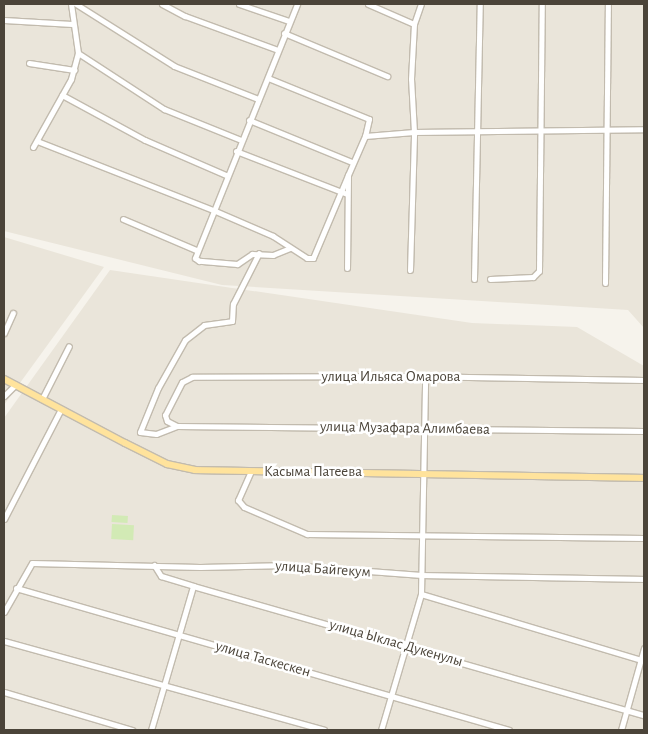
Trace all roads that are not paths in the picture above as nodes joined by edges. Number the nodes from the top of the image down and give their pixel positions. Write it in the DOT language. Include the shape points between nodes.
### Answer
graph roads {
  1 [pos="72,4"];
  2 [pos="76,4"];
  3 [pos="162,4"];
  4 [pos="239,4"];
  5 [pos="296,4"];
  6 [pos="368,4"];
  7 [pos="421,4"];
  8 [pos="480,4"];
  9 [pos="542,4"];
  10 [pos="608,4"];
  11 [pos="4,20"];
  12 [pos="289,21"];
  13 [pos="72,24"];
  14 [pos="414,24"];
  15 [pos="284,33"];
  16 [pos="278,50"];
  17 [pos="78,53"];
  18 [pos="29,62"];
  19 [pos="74,70"];
  20 [pos="387,76"];
  21 [pos="268,78"];
  22 [pos="62,95"];
  23 [pos="258,99"];
  24 [pos="249,120"];
  25 [pos="644,129"];
  26 [pos="606,130"];
  27 [pos="478,131"];
  28 [pos="540,131"];
  29 [pos="414,132"];
  30 [pos="365,136"];
  31 [pos="241,140"];
  32 [pos="37,141"];
  33 [pos="33,147"];
  34 [pos="236,151"];
  35 [pos="352,162"];
  36 [pos="226,175"];
  37 [pos="348,175"];
  38 [pos="338,192"];
  39 [pos="347,194"];
  40 [pos="213,210"];
  41 [pos="123,219"];
  42 [pos="290,248"];
  43 [pos="196,250"];
  44 [pos="259,253"];
  45 [pos="347,268"];
  46 [pos="410,270"];
  47 [pos="474,279"];
  48 [pos="490,279"];
  49 [pos="605,283"];
  50 [pos="13,313"];
  51 [pos="4,333"];
  52 [pos="69,346"];
  53 [pos="426,376"];
  54 [pos="4,379"];
  55 [pos="644,380"];
  56 [pos="15,384"];
  57 [pos="4,396"];
  58 [pos="42,399"];
  59 [pos="61,409"];
  60 [pos="167,422"];
  61 [pos="176,426"];
  62 [pos="425,428"];
  63 [pos="644,432"];
  64 [pos="251,471"];
  65 [pos="422,472"];
  66 [pos="644,478"];
  67 [pos="4,519"];
  68 [pos="423,536"];
  69 [pos="644,538"];
  70 [pos="154,565"];
  71 [pos="422,575"];
  72 [pos="644,579"];
  73 [pos="193,586"];
  74 [pos="16,588"];
  75 [pos="421,594"];
  76 [pos="4,612"];
  77 [pos="179,635"];
  78 [pos="4,641"];
  79 [pos="406,646"];
  80 [pos="644,648"];
  81 [pos="643,661"];
  82 [pos="163,686"];
  83 [pos="4,692"];
  84 [pos="392,695"];
  85 [pos="627,710"];
  86 [pos="644,715"];
  87 [pos="132,730"];
  88 [pos="150,730"];
  89 [pos="324,730"];
  90 [pos="381,730"];
  91 [pos="509,730"];
  92 [pos="621,730"];
  1 -- 13 [label="street"];
  2 -- 23 [label="street" via="174,66"];
  3 -- 16 [label="street" via="185,16"];
  4 -- 12 [label="street"];
  5 -- 12 [label="street"];
  6 -- 14 [label="street"];
  7 -- 14 [label="street"];
  8 -- 27 [label="street"];
  9 -- 28 [label="street"];
  10 -- 26 [label="street"];
  11 -- 13 [label="street"];
  12 -- 15 [label="street"];
  13 -- 17 [label="street"];
  14 -- 29 [label="street"];
  15 -- 16 [label="street"];
  15 -- 20 [label="street"];
  16 -- 21 [label="street"];
  17 -- 19 [label="street"];
  17 -- 31 [label="street" via="164,110"];
  18 -- 19 [label="street"];
  19 -- 22 [label="street"];
  21 -- 23 [label="street"];
  21 -- 30 [label="street" via="368,119"];
  22 -- 32 [label="street"];
  22 -- 36 [label="street" via="146,140"];
  23 -- 24 [label="street"];
  24 -- 31 [label="street"];
  24 -- 35 [label="street"];
  25 -- 26 [label="street"];
  26 -- 28 [label="street"];
  26 -- 49 [label="street"];
  27 -- 28 [label="street"];
  27 -- 29 [label="street"];
  27 -- 47 [label="street"];
  28 -- 48 [label="street" via="538,271 533,277"];
  29 -- 30 [label="street"];
  29 -- 46 [label="street"];
  30 -- 35 [label="street"];
  31 -- 34 [label="street"];
  32 -- 33 [label="street"];
  32 -- 40 [label="street"];
  34 -- 36 [label="street"];
  34 -- 38 [label="street"];
  35 -- 37 [label="street"];
  36 -- 40 [label="street"];
  37 -- 38 [label="street"];
  37 -- 39 [label="street"];
  38 -- 39 [label="street"];
  38 -- 42 [label="street" via="313,258"];
  39 -- 45 [label="street"];
  40 -- 42 [label="street" via="273,236"];
  40 -- 43 [label="street"];
  41 -- 43 [label="street"];
  42 -- 44 [label="street" via="273,255"];
  43 -- 44 [label="street" via="195,258 199,261 237,264"];
  44 -- 61 [label="street" via="233,304 232,322 204,325 185,340 158,388 140,432 156,434"];
  50 -- 51 [label="street"];
  52 -- 58 [label="street"];
  53 -- 55 [label="street, улица Ильяса Омарова"];
  53 -- 60 [label="street, улица Ильяса Омарова" via="192,377 182,382 177,390 165,415"];
  53 -- 62 [label="street"];
  54 -- 56 [label="main road, Касыма Патеева"];
  56 -- 57 [label="street"];
  56 -- 58 [label="main road, Касыма Патеева"];
  58 -- 59 [label="main road, Касыма Патеева"];
  59 -- 64 [label="main road, Касыма Патеева" via="167,464 195,470"];
  59 -- 67 [label="street"];
  60 -- 61 [label="street, улица Музафара Алимбаева"];
  61 -- 62 [label="street, улица Музафара Алимбаева"];
  62 -- 63 [label="street, улица Музафара Алимбаева"];
  62 -- 65 [label="street"];
  64 -- 65 [label="main road, Касыма Патеева"];
  64 -- 68 [label="street" via="238,500 244,507 307,534"];
  65 -- 66 [label="main road, Касыма Патеева"];
  65 -- 68 [label="street"];
  68 -- 69 [label="street"];
  68 -- 71 [label="street"];
  70 -- 71 [label="street, улица Байгекум" via="289,565"];
  70 -- 73 [label="street, улица Ыклас Дукенулы" via="161,576"];
  70 -- 74 [label="street, улица Байгекум" via="32,563"];
  71 -- 72 [label="street, улица Байгекум"];
  71 -- 75 [label="street"];
  73 -- 77 [label="street"];
  73 -- 79 [label="street, улица Ыклас Дукенулы"];
  74 -- 76 [label="street"];
  74 -- 77 [label="street, улица Таскескен"];
  75 -- 79 [label="street"];
  75 -- 81 [label="street"];
  77 -- 82 [label="street"];
  77 -- 84 [label="street, улица Таскескен"];
  78 -- 82 [label="street"];
  79 -- 84 [label="street"];
  79 -- 85 [label="street, улица Ыклас Дукенулы"];
  80 -- 81 [label="street"];
  81 -- 85 [label="street"];
  82 -- 88 [label="street"];
  82 -- 89 [label="street"];
  83 -- 87 [label="street"];
  84 -- 90 [label="street"];
  84 -- 91 [label="street, улица Таскескен"];
  85 -- 86 [label="street, улица Ыклас Дукенулы"];
  85 -- 92 [label="street"];
}
